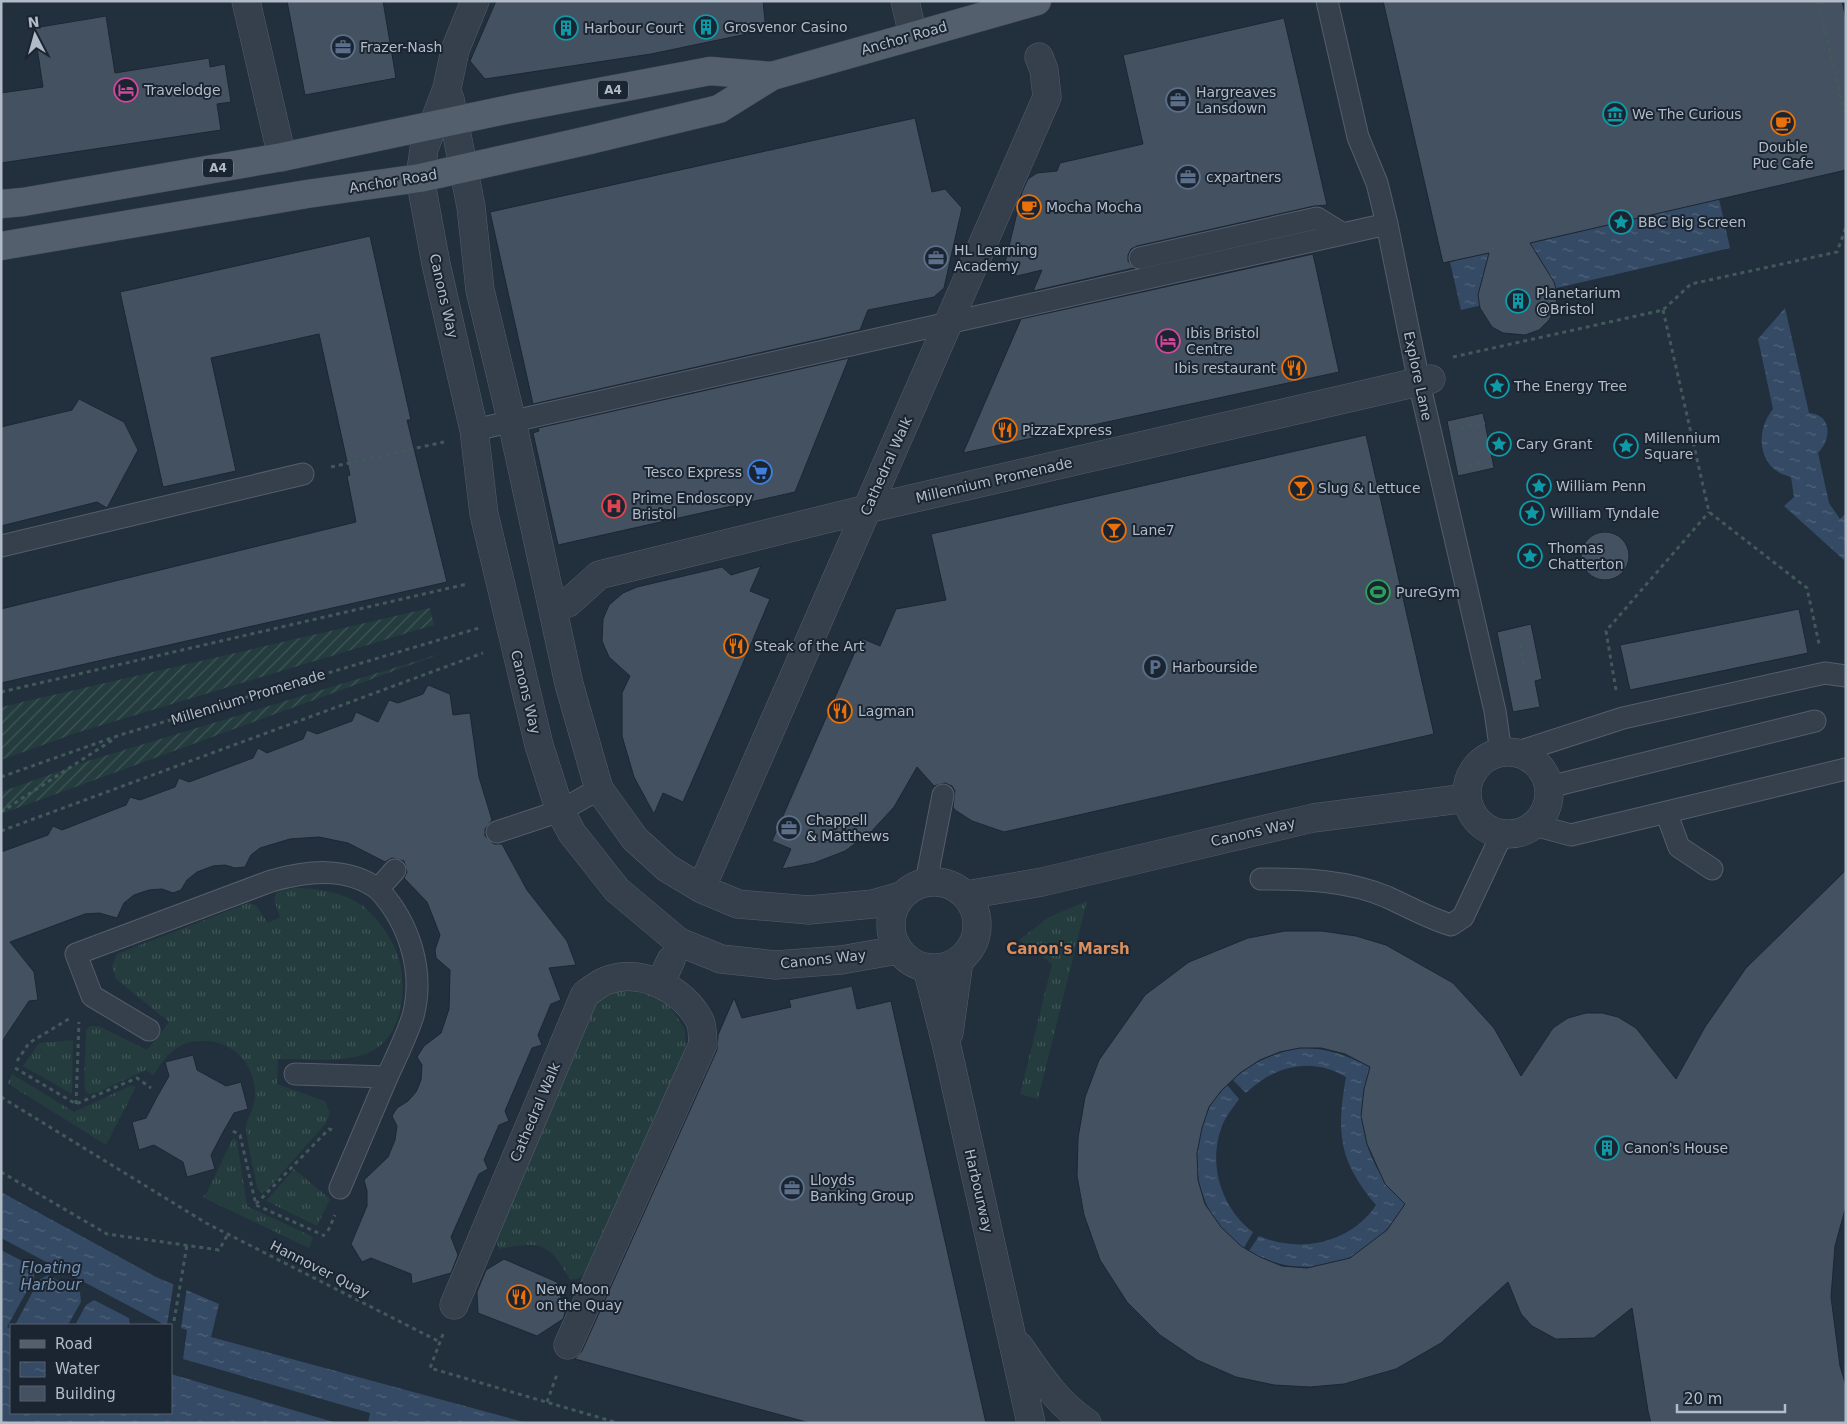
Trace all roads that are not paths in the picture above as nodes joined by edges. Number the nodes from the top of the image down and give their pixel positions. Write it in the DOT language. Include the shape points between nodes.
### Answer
graph roads {
  1 [pos="246,1"];
  2 [pos="475,1"];
  3 [pos="905,1"];
  4 [pos="1037,1"];
  5 [pos="1327,1"];
  6 [pos="913,35"];
  7 [pos="1039,57"];
  8 [pos="772,76"];
  9 [pos="444,124"];
  10 [pos="282,157"];
  11 [pos="463,169"];
  12 [pos="420,178"];
  13 [pos="1,204"];
  14 [pos="1387,224"];
  15 [pos="1344,234"];
  16 [pos="1,246"];
  17 [pos="1140,258"];
  18 [pos="948,322"];
  19 [pos="847,331"];
  20 [pos="1425,381"];
  21 [pos="621,396"];
  22 [pos="512,422"];
  23 [pos="474,430"];
  24 [pos="303,474"];
  25 [pos="867,509"];
  26 [pos="1,546"];
  27 [pos="568,603"];
  28 [pos="1846,676"];
  29 [pos="1815,720"];
  30 [pos="1508,753"];
  31 [pos="1846,769"];
  32 [pos="1549,787"];
  33 [pos="599,789"];
  34 [pos="943,795"];
  35 [pos="1467,798"];
  36 [pos="560,812"];
  37 [pos="1666,812"];
  38 [pos="1534,825"];
  39 [pos="497,832"];
  40 [pos="1502,834"];
  41 [pos="1712,869"];
  42 [pos="395,870"];
  43 [pos="708,873"];
  44 [pos="1261,879"];
  45 [pos="926,882"];
  46 [pos="1042,882"];
  47 [pos="378,889"];
  48 [pos="966,895"];
  49 [pos="901,896"];
  50 [pos="977,922"];
  51 [pos="898,950"];
  52 [pos="958,961"];
  53 [pos="927,968"];
  54 [pos="149,1030"];
  55 [pos="947,1047"];
  56 [pos="295,1074"];
  57 [pos="387,1077"];
  58 [pos="340,1188"];
  59 [pos="454,1305"];
  60 [pos="1011,1335"];
  61 [pos="568,1345"];
  62 [pos="1031,1423"];
  63 [pos="1087,1423"];
  1 -- 10 [label="street"];
  2 -- 9 [label="street, Canons Way" via="455,50"];
  3 -- 6 [label="street"];
  4 -- 6 [label="main road, Anchor Road / A4"];
  5 -- 14 [label="lane, Explore Lane" via="1358,137 1377,183"];
  6 -- 8 [label="main road, Anchor Road / A4"];
  7 -- 18 [label="street, Cathedral Walk" via="1047,96"];
  8 -- 9 [label="main road, Anchor Road / A4" via="710,71"];
  8 -- 11 [label="main road, Anchor Road / A4" via="719,109"];
  9 -- 10 [label="main road, Anchor Road / A4"];
  9 -- 11 [label="street"];
  9 -- 12 [label="street, Canons Way" via="424,150"];
  10 -- 13 [label="main road, Anchor Road / A4"];
  11 -- 12 [label="main road, Anchor Road / A4"];
  11 -- 22 [label="street" via="471,207 480,290"];
  12 -- 16 [label="main road, Anchor Road / A4"];
  12 -- 23 [label="street, Canons Way"];
  14 -- 15 [label="lane"];
  14 -- 20 [label="lane, Explore Lane"];
  15 -- 17 [label="lane" via="1317,218"];
  15 -- 18 [label="lane"];
  18 -- 21 [label="lane"];
  18 -- 25 [label="street, Cathedral Walk"];
  19 -- 21 [label="lane" via="659,374"];
  20 -- 25 [label="street, Millennium Promenade"];
  20 -- 30 [label="lane, Explore Lane" via="1496,711"];
  21 -- 22 [label="lane"];
  22 -- 23 [label="lane"];
  22 -- 33 [label="street" via="569,684"];
  23 -- 36 [label="street, Canons Way" via="484,514 539,745"];
  24 -- 26 [label="lane"];
  25 -- 27 [label="street, Millennium Promenade" via="599,575"];
  25 -- 43 [label="street, Cathedral Walk"];
  28 -- 30 [label="lane" via="1825,673 1623,718"];
  29 -- 32 [label="lane"];
  30 -- 32 [label="street" via="1529,758 1540,768"];
  30 -- 35 [label="street" via="1484,760 1468,783"];
  31 -- 37 [label="lane"];
  32 -- 38 [label="street" via="1544,815"];
  33 -- 36 [label="lane"];
  33 -- 49 [label="street" via="635,839 667,868 702,889 738,904 809,910 872,904"];
  34 -- 45 [label="lane"];
  35 -- 40 [label="street" via="1477,821"];
  35 -- 46 [label="street, Canons Way" via="1313,818"];
  36 -- 39 [label="lane"];
  36 -- 51 [label="street, Canons Way" via="617,890 679,942 721,959 776,965 841,960"];
  37 -- 38 [label="lane" via="1571,834"];
  37 -- 41 [label="lane" via="1680,847"];
  38 -- 40 [label="street" via="1518,834"];
  40 -- 44 [label="lane" via="1463,918 1451,925 1348,884"];
  42 -- 47 [label="lane"];
  45 -- 48 [label="street" via="947,884"];
  45 -- 49 [label="street"];
  46 -- 48 [label="street, Canons Way"];
  46 -- 50 [label="street, Canons Way"];
  47 -- 54 [label="lane" via="355,877 325,872 296,874 76,954 86,1004"];
  47 -- 57 [label="lane" via="401,918 417,978 413,1017"];
  48 -- 50 [label="street" via="974,908"];
  49 -- 51 [label="street" via="893,909 890,923 891,937"];
  50 -- 52 [label="street" via="976,937"];
  51 -- 53 [label="street" via="910,962"];
  52 -- 53 [label="street" via="943,967"];
  52 -- 55 [label="street, Harbourway"];
  53 -- 55 [label="street, Harbourway"];
  55 -- 60 [label="street, Harbourway"];
  56 -- 57 [label="lane"];
  57 -- 58 [label="lane"];
  59 -- 61 [label="street, Cathedral Walk" via="585,994 608,980 666,972 700,1022 703,1044"];
  60 -- 62 [label="street, Harbourway"];
  60 -- 63 [label="street, Harbourway" via="1052,1393"];
}
